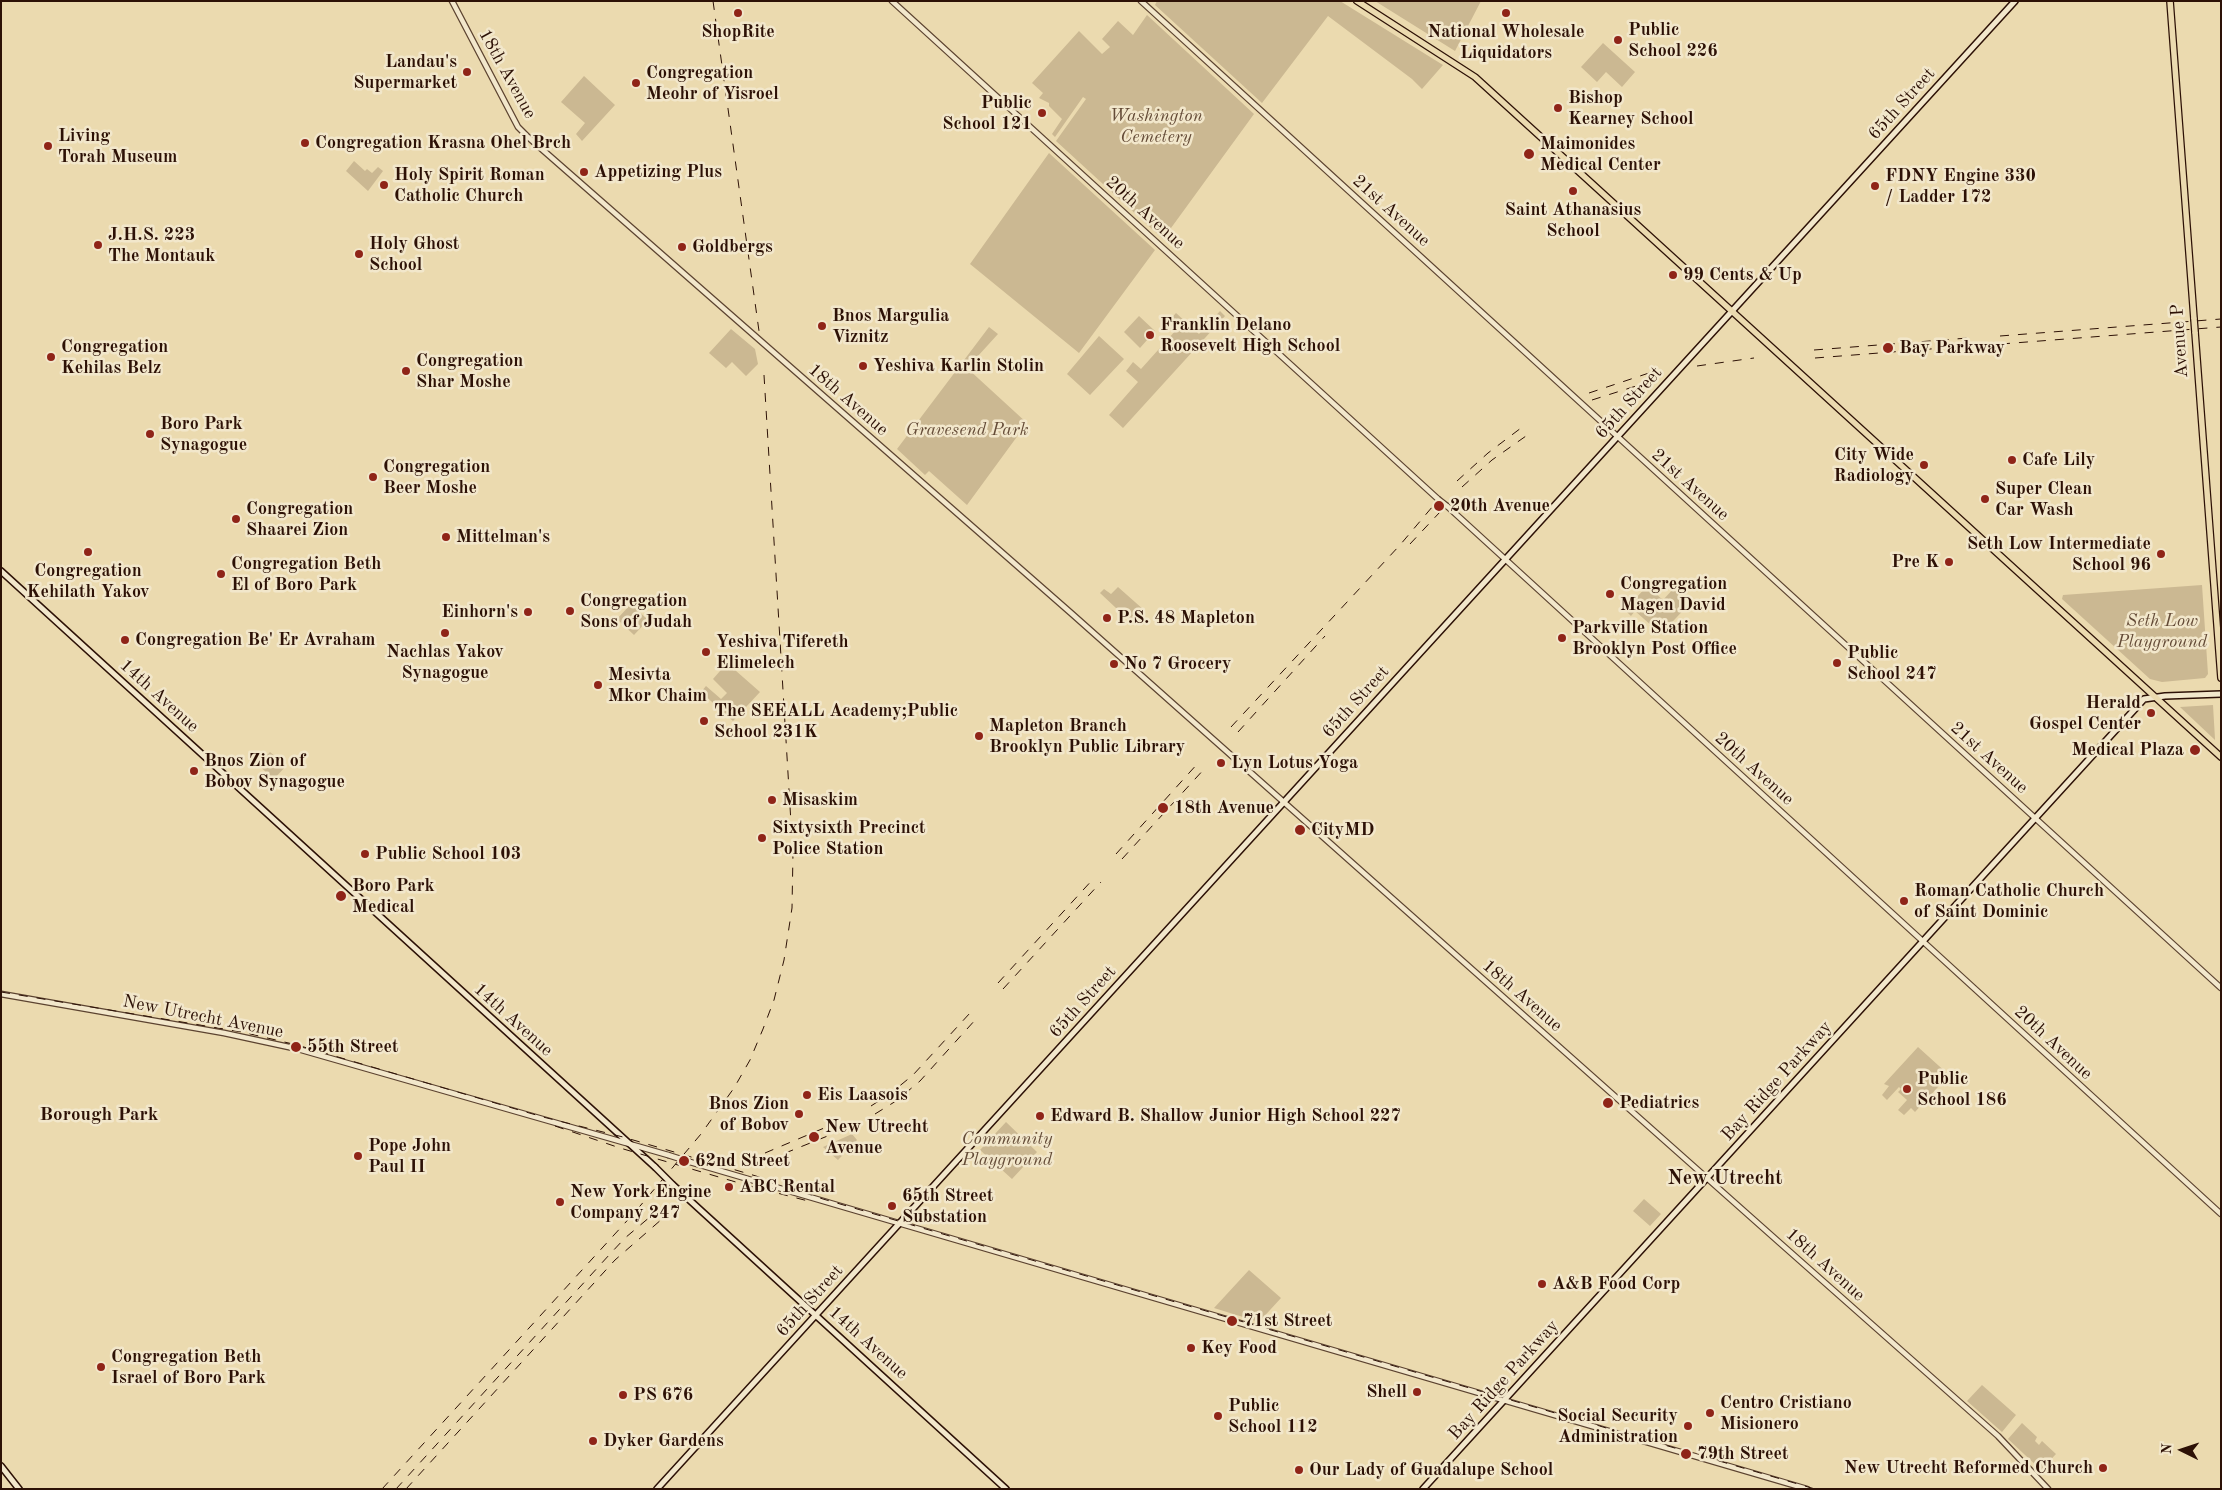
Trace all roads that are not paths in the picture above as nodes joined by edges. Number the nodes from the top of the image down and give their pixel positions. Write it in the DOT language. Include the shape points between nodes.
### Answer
graph roads {
  1 [pos="452,1"];
  2 [pos="892,1"];
  3 [pos="1141,1"];
  4 [pos="1357,1"];
  5 [pos="2015,1"];
  6 [pos="2170,1"];
  7 [pos="1732,311"];
  8 [pos="1617,437"];
  9 [pos="1505,560"];
  10 [pos="1,571"];
  11 [pos="2221,678"];
  12 [pos="2221,694"];
  13 [pos="2154,696"];
  14 [pos="2221,758"];
  15 [pos="1284,802"];
  16 [pos="2035,818"];
  17 [pos="1923,942"];
  18 [pos="2221,988"];
  19 [pos="1,994"];
  20 [pos="629,1144"];
  21 [pos="1707,1178"];
  22 [pos="2221,1214"];
  23 [pos="898,1224"];
  24 [pos="816,1315"];
  25 [pos="1504,1400"];
  26 [pos="1,1466"];
  27 [pos="19,1489"];
  28 [pos="657,1489"];
  29 [pos="1006,1489"];
  30 [pos="1423,1489"];
  31 [pos="1807,1489"];
  32 [pos="2048,1489"];
  1 -- 15 [label="street, 18th Avenue" via="518,127 528,138"];
  2 -- 9 [label="street, 20th Avenue, bridge"];
  3 -- 8 [label="street, 21st Avenue"];
  4 -- 7 [label="main road" via="1468,71"];
  5 -- 7 [label="main road, 65th Street"];
  6 -- 11 [label="main road, Avenue P, bridge"];
  7 -- 8 [label="main road, 65th Street"];
  7 -- 13 [label="main road"];
  8 -- 9 [label="main road, 65th Street"];
  8 -- 16 [label="street, 21st Avenue"];
  9 -- 15 [label="main road, 65th Street"];
  9 -- 17 [label="street, 20th Avenue"];
  10 -- 20 [label="main road, 14th Avenue"];
  12 -- 13 [label="main road"];
  13 -- 14 [label="main road"];
  13 -- 16 [label="main road, Bay Ridge Parkway" via="2144,699"];
  15 -- 21 [label="street, 18th Avenue"];
  15 -- 23 [label="main road, 65th Street"];
  16 -- 17 [label="main road, Bay Ridge Parkway"];
  16 -- 18 [label="street, 21st Avenue"];
  17 -- 21 [label="main road, Bay Ridge Parkway"];
  17 -- 22 [label="street, 20th Avenue"];
  19 -- 20 [label="street, New Utrecht Avenue" via="298,1049"];
  20 -- 23 [label="street, New Utrecht Avenue, bridge"];
  20 -- 24 [label="main road, 14th Avenue, bridge"];
  21 -- 25 [label="main road, Bay Ridge Parkway"];
  21 -- 32 [label="street, 18th Avenue" via="1998,1436"];
  23 -- 24 [label="main road, 65th Street"];
  23 -- 25 [label="street, New Utrecht Avenue"];
  24 -- 28 [label="main road, 65th Street"];
  24 -- 29 [label="main road, 14th Avenue"];
  25 -- 30 [label="main road, Bay Ridge Parkway"];
  25 -- 31 [label="street, New Utrecht Avenue"];
  26 -- 27 [label="main road"];
}
